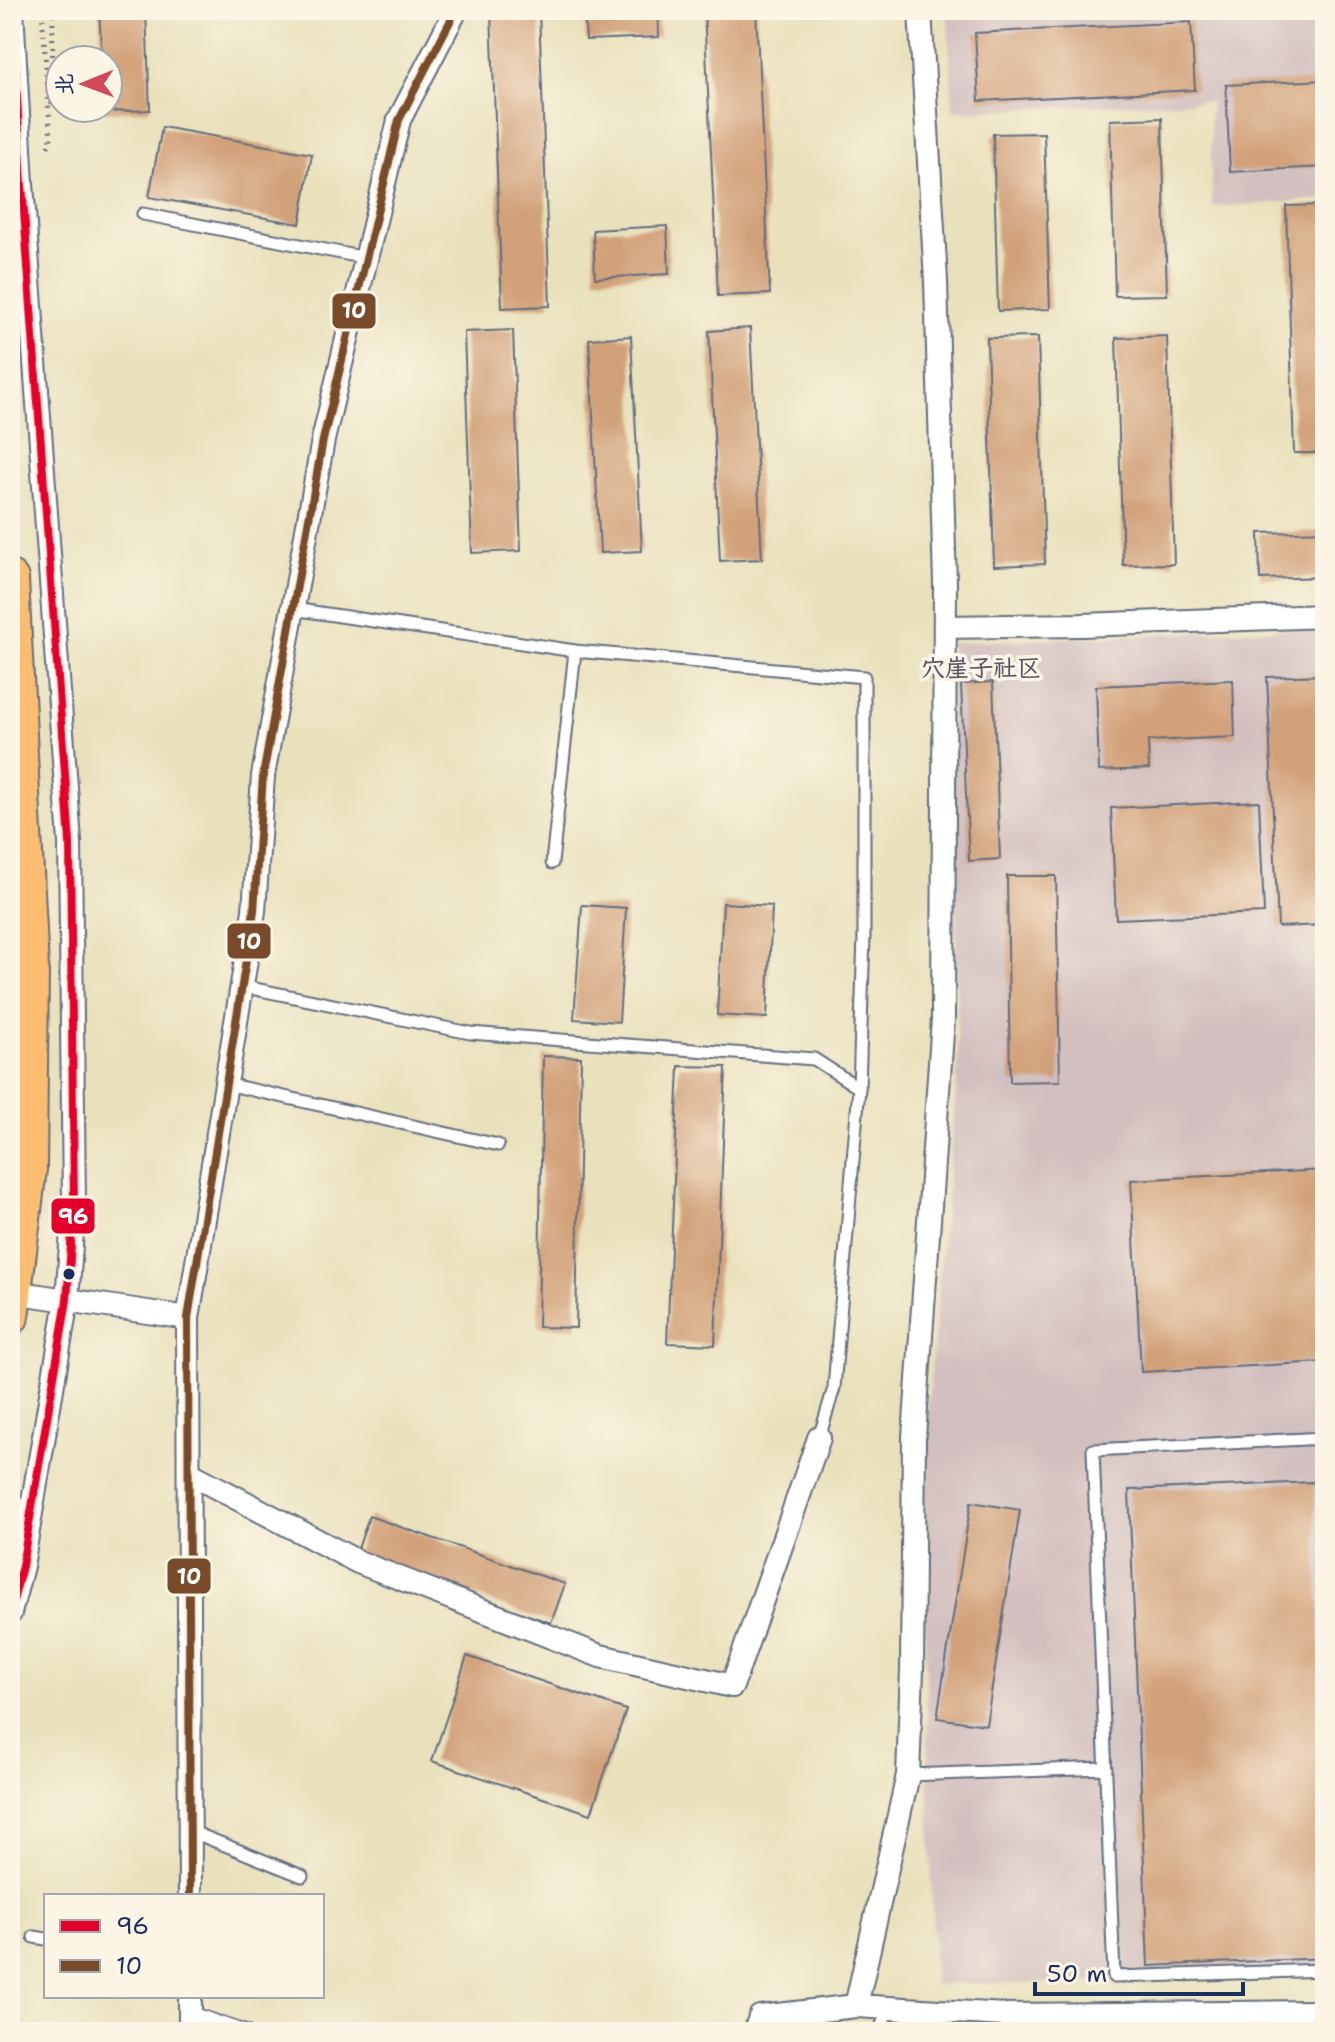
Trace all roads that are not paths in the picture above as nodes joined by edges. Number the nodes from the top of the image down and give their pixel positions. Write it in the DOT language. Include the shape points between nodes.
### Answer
graph roads {
  1 [pos="456,10"];
  2 [pos="920,10"];
  3 [pos="11,11"];
  4 [pos="143,214"];
  5 [pos="366,258"];
  6 [pos="10,579"];
  7 [pos="293,609"];
  8 [pos="1325,616"];
  9 [pos="945,627"];
  10 [pos="575,651"];
  11 [pos="552,863"];
  12 [pos="241,986"];
  13 [pos="226,1084"];
  14 [pos="859,1088"];
  15 [pos="498,1145"];
  16 [pos="67,1300"];
  17 [pos="12,1304"];
  18 [pos="188,1318"];
  19 [pos="819,1438"];
  20 [pos="1325,1438"];
  21 [pos="189,1473"];
  22 [pos="10,1613"];
  23 [pos="1106,1768"];
  24 [pos="908,1775"];
  25 [pos="190,1831"];
  26 [pos="302,1876"];
  27 [pos="190,1894"];
  28 [pos="1325,1970"];
  29 [pos="856,2006"];
  30 [pos="889,2008"];
  31 [pos="1325,2012"];
  32 [pos="190,2013"];
  33 [pos="247,2032"];
  34 [pos="755,2032"];
  35 [pos="879,2032"];
  1 -- 5 [label="street" via="399,120"];
  2 -- 9 [label="street" via="936,281"];
  3 -- 16 [label="street" via="70,842 74,1204"];
  4 -- 5 [label="lane"];
  5 -- 7 [label="street" via="323,440"];
  6 -- 17 [label="main road" via="30,969 28,1169"];
  7 -- 10 [label="lane"];
  7 -- 12 [label="street" via="263,776 254,911"];
  8 -- 9 [label="street"];
  9 -- 24 [label="street" via="943,1019 914,1437"];
  10 -- 11 [label="lane"];
  10 -- 14 [label="lane" via="864,677"];
  12 -- 13 [label="street"];
  12 -- 14 [label="lane" via="470,1033 814,1059"];
  13 -- 15 [label="lane"];
  13 -- 18 [label="street"];
  14 -- 19 [label="lane" via="834,1388"];
  16 -- 17 [label="street"];
  16 -- 18 [label="street"];
  16 -- 22 [label="street"];
  18 -- 21 [label="street"];
  19 -- 21 [label="street" via="732,1686 600,1656 373,1568"];
  20 -- 23 [label="lane" via="1093,1450"];
  21 -- 25 [label="street"];
  23 -- 24 [label="lane"];
  23 -- 28 [label="lane" via="1114,1977"];
  24 -- 29 [label="street"];
  25 -- 26 [label="lane"];
  25 -- 27 [label="street"];
  29 -- 30 [label="street"];
  29 -- 34 [label="street" via="760,2017"];
  30 -- 31 [label="street" via="1005,2015"];
  30 -- 35 [label="lane"];
  32 -- 33 [label="lane"];
}
